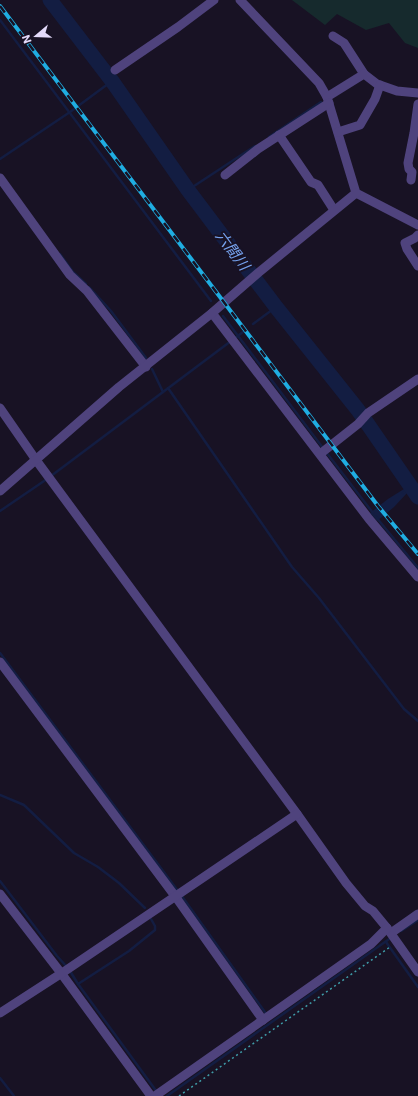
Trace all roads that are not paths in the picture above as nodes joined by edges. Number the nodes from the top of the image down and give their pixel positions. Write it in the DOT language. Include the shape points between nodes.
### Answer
graph roads {
  1 [pos="214,0"];
  2 [pos="240,0"];
  3 [pos="333,36"];
  4 [pos="115,70"];
  5 [pos="364,74"];
  6 [pos="380,85"];
  7 [pos="418,94"];
  8 [pos="328,100"];
  9 [pos="418,104"];
  10 [pos="338,132"];
  11 [pos="416,133"];
  12 [pos="280,135"];
  13 [pos="225,174"];
  14 [pos="0,178"];
  15 [pos="411,180"];
  16 [pos="356,193"];
  17 [pos="334,210"];
  18 [pos="418,224"];
  19 [pos="418,235"];
  20 [pos="418,266"];
  21 [pos="212,313"];
  22 [pos="146,367"];
  23 [pos="418,379"];
  24 [pos="0,408"];
  25 [pos="323,451"];
  26 [pos="36,460"];
  27 [pos="0,491"];
  28 [pos="418,577"];
  29 [pos="0,662"];
  30 [pos="297,814"];
  31 [pos="0,894"];
  32 [pos="178,894"];
  33 [pos="418,914"];
  34 [pos="391,934"];
  35 [pos="66,970"];
  36 [pos="418,972"];
  37 [pos="0,1013"];
  38 [pos="267,1018"];
  39 [pos="157,1095"];
  40 [pos="151,1096"];
  1 -- 4 [label="street"];
  2 -- 8 [label="street" via="319,84"];
  3 -- 5 [label="street" via="344,43"];
  5 -- 6 [label="street"];
  5 -- 8 [label="street"];
  6 -- 7 [label="street" via="397,92"];
  6 -- 10 [label="street" via="360,125"];
  8 -- 10 [label="street"];
  8 -- 12 [label="street"];
  9 -- 11 [label="street"];
  10 -- 16 [label="street"];
  11 -- 15 [label="street" via="408,163 412,172"];
  12 -- 13 [label="street"];
  12 -- 17 [label="street" via="311,182 318,185"];
  14 -- 22 [label="street" via="70,275 87,291"];
  16 -- 17 [label="street"];
  16 -- 18 [label="street"];
  17 -- 21 [label="street"];
  19 -- 20 [label="street" via="405,243"];
  21 -- 22 [label="street"];
  21 -- 25 [label="street"];
  22 -- 26 [label="street" via="119,387"];
  23 -- 25 [label="street" via="368,412 358,424"];
  24 -- 26 [label="street"];
  25 -- 28 [label="street" via="370,519"];
  26 -- 27 [label="street"];
  26 -- 30 [label="street"];
  29 -- 32 [label="street"];
  30 -- 32 [label="street"];
  30 -- 34 [label="street" via="346,883"];
  31 -- 35 [label="street"];
  32 -- 35 [label="street"];
  32 -- 38 [label="street"];
  33 -- 34 [label="street"];
  34 -- 36 [label="street"];
  34 -- 38 [label="street" via="371,944"];
  35 -- 37 [label="street"];
  35 -- 40 [label="street"];
  38 -- 39 [label="street"];
}
